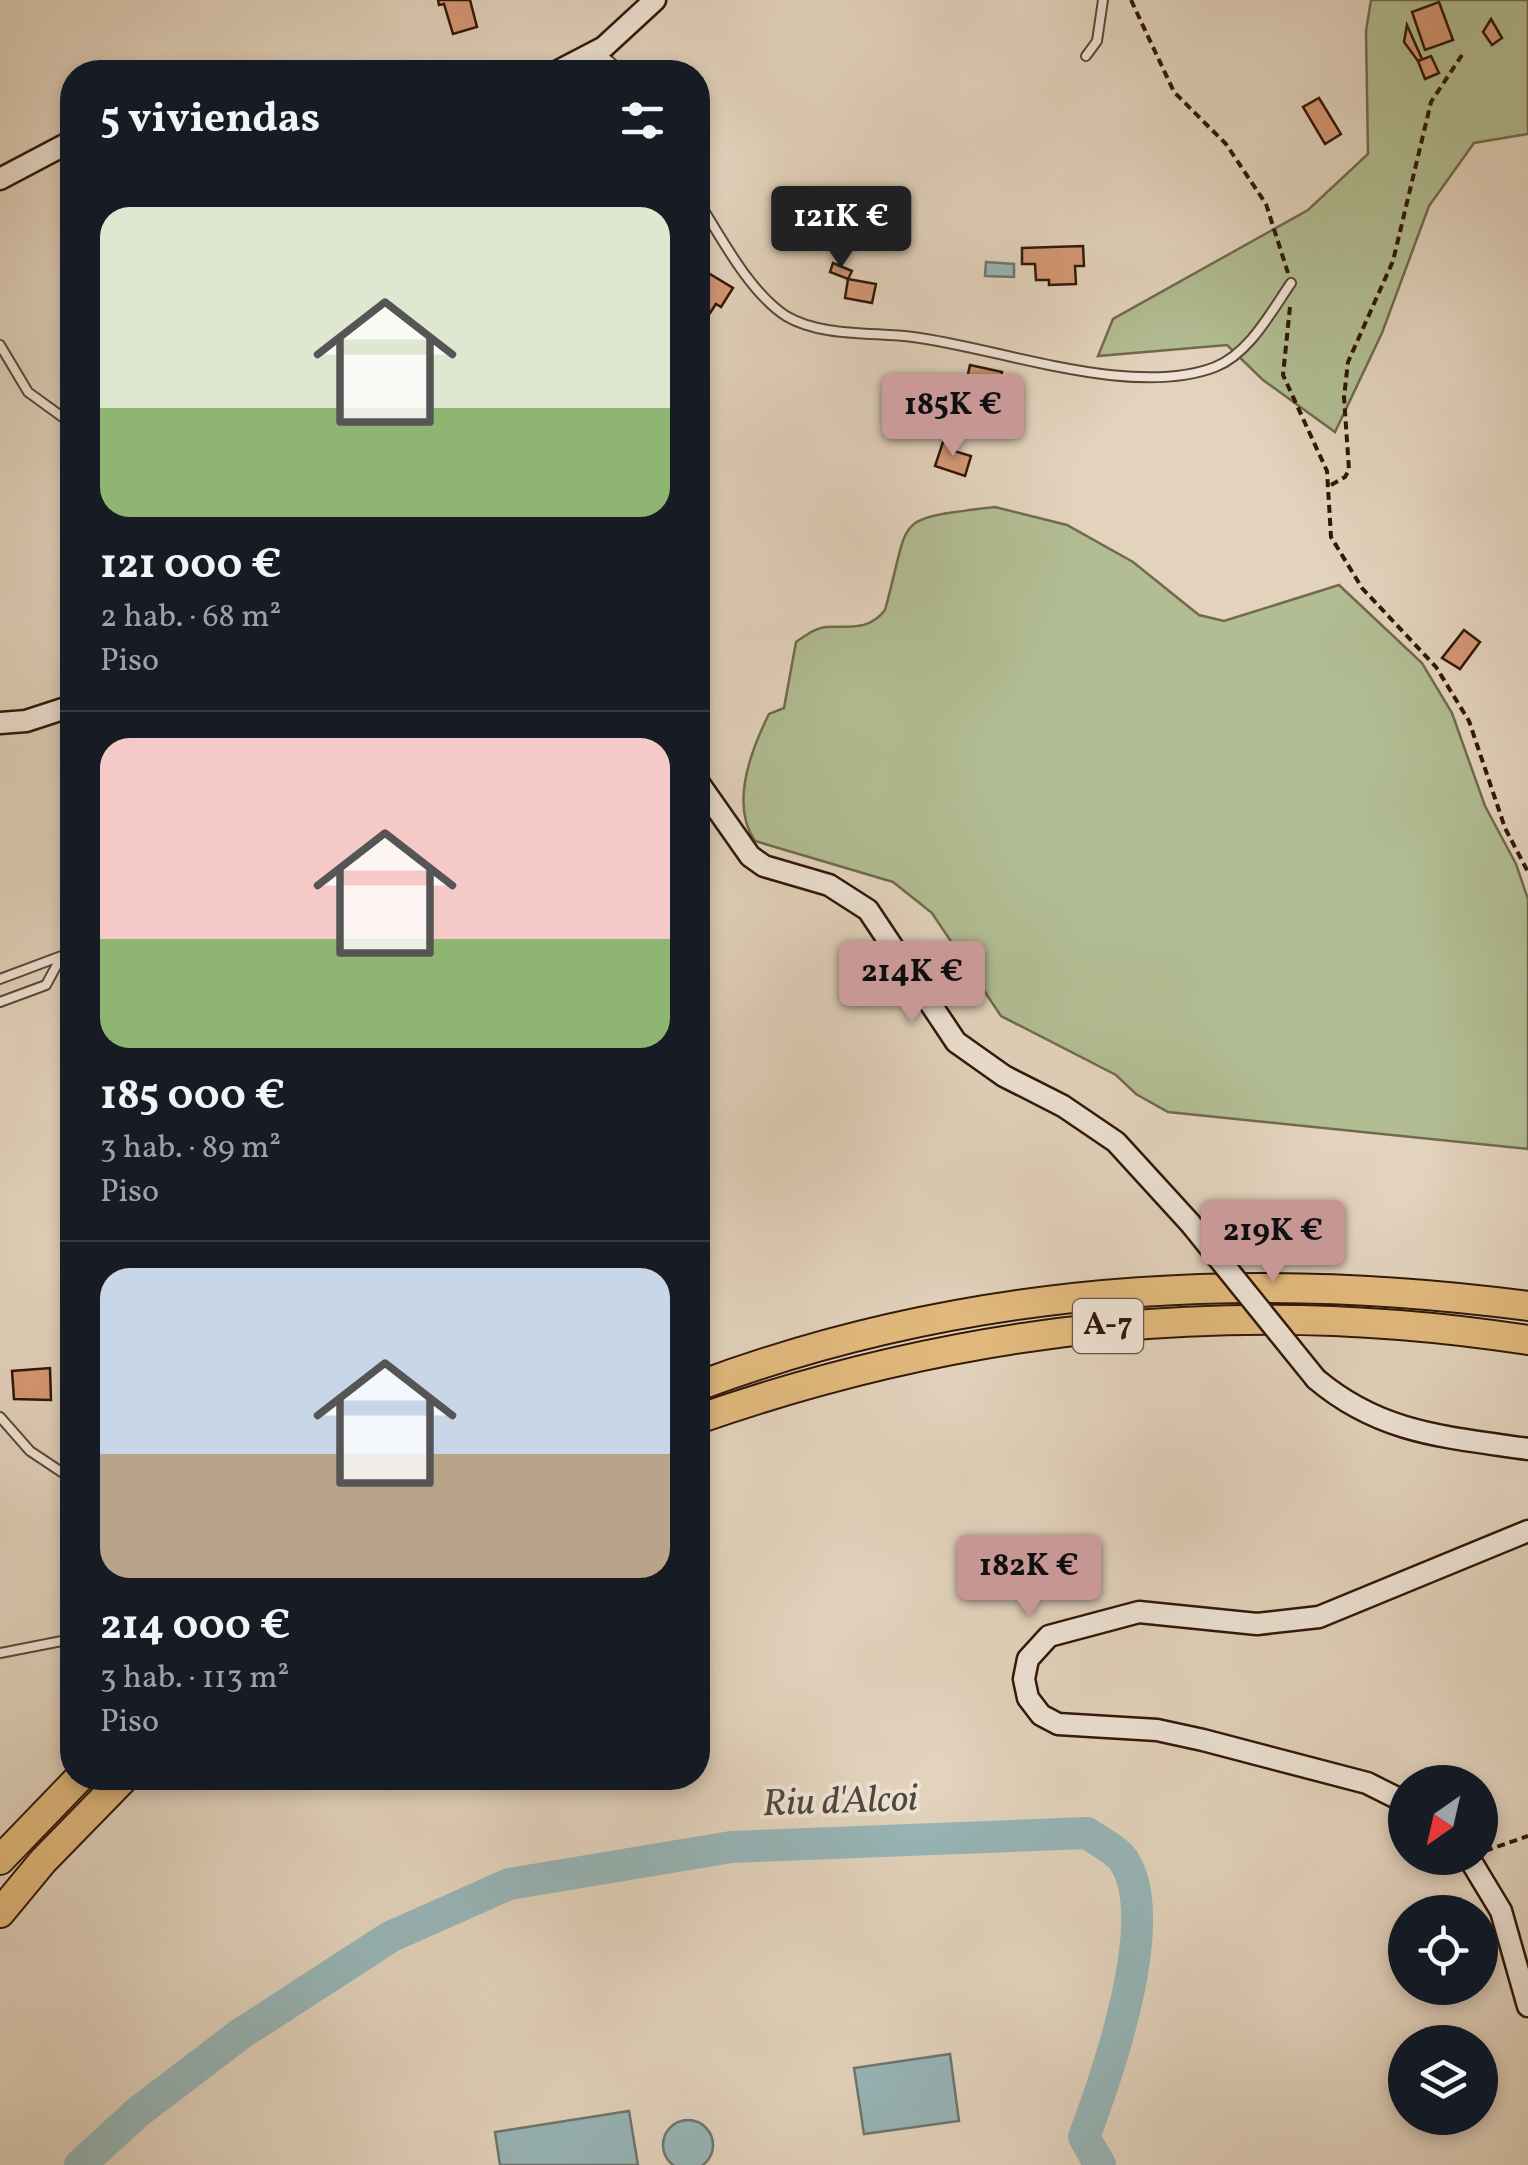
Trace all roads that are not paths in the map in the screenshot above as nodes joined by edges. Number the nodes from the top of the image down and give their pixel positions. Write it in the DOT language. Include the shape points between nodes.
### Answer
graph roads {
  1 [pos="654,0"];
  2 [pos="1102,0"];
  3 [pos="1086,56"];
  4 [pos="601,60"];
  5 [pos="60,147"];
  6 [pos="0,179"];
  7 [pos="710,218"];
  8 [pos="1291,284"];
  9 [pos="0,345"];
  10 [pos="60,415"];
  11 [pos="60,710"];
  12 [pos="0,724"];
  13 [pos="710,799"];
  14 [pos="59,961"];
  15 [pos="0,979"];
  16 [pos="0,1002"];
  17 [pos="1528,1306"];
  18 [pos="1528,1340"];
  19 [pos="710,1382"];
  20 [pos="710,1415"];
  21 [pos="0,1416"];
  22 [pos="1528,1449"];
  23 [pos="60,1471"];
  24 [pos="1528,1531"];
  25 [pos="60,1641"];
  26 [pos="0,1653"];
  27 [pos="66,1790"];
  28 [pos="112,1790"];
  29 [pos="1388,1794"];
  30 [pos="0,1860"];
  31 [pos="1479,1875"];
  32 [pos="0,1914"];
  33 [pos="1528,2006"];
  1 -- 4 [label="street"];
  2 -- 3 [label="lane" via="1097,41"];
  5 -- 6 [label="street"];
  7 -- 8 [label="lane" via="767,298 796,320 1080,369 1151,377 1215,367 1258,332"];
  9 -- 10 [label="lane" via="28,392"];
  11 -- 12 [label="street"];
  13 -- 22 [label="street, bridge" via="764,866 829,886 868,910 956,1042 1116,1142 1316,1379 1344,1403 1387,1424"];
  14 -- 15 [label="lane"];
  14 -- 16 [label="lane" via="46,985"];
  17 -- 19 [label="highway, A-7" via="1292,1286 1093,1294 949,1314"];
  18 -- 20 [label="highway, A-7" via="1332,1318 1176,1320 1042,1332 805,1382"];
  21 -- 23 [label="lane" via="30,1451"];
  24 -- 29 [label="street" via="1319,1617 1257,1624 1139,1612 1049,1636 1028,1658 1028,1698 1058,1724 1157,1730"];
  25 -- 26 [label="lane"];
  27 -- 30 [label="highway"];
  28 -- 32 [label="highway"];
  31 -- 33 [label="street" via="1501,1911"];
}
